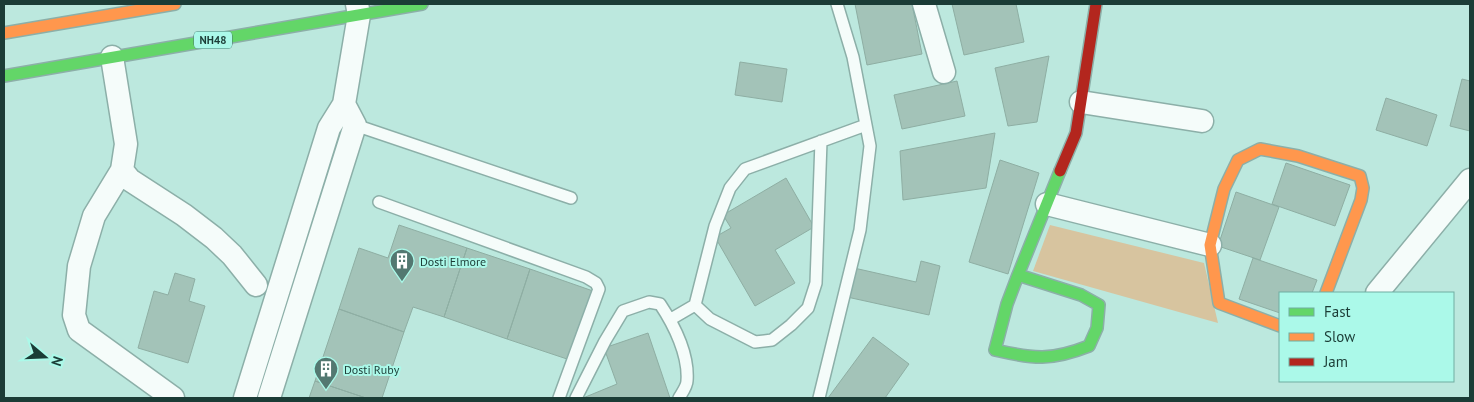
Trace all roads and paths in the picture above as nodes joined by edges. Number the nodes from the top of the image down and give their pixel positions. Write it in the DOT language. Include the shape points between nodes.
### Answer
graph roads {
  1 [pos="175,4"];
  2 [pos="422,4"];
  3 [pos="837,4"];
  4 [pos="924,4"];
  5 [pos="1096,4"];
  6 [pos="144,6"];
  7 [pos="358,9"];
  8 [pos="4,33"];
  9 [pos="112,57"];
  10 [pos="944,72"];
  11 [pos="4,76"];
  12 [pos="1081,102"];
  13 [pos="344,104"];
  14 [pos="1202,120"];
  15 [pos="866,124"];
  16 [pos="355,125"];
  17 [pos="821,141"];
  18 [pos="122,170"];
  19 [pos="1470,180"];
  20 [pos="571,198"];
  21 [pos="379,202"];
  22 [pos="1047,204"];
  23 [pos="1210,245"];
  24 [pos="1018,276"];
  25 [pos="256,285"];
  26 [pos="1326,292"];
  27 [pos="1378,292"];
  28 [pos="695,305"];
  29 [pos="671,319"];
  30 [pos="1279,326"];
  31 [pos="173,398"];
  32 [pos="245,398"];
  33 [pos="269,398"];
  34 [pos="559,398"];
  35 [pos="576,398"];
  36 [pos="679,398"];
  37 [pos="819,398"];
  1 -- 6 [label="main road"];
  2 -- 7 [label="main road, NH48"];
  3 -- 15 [label="lane" via="853,57"];
  4 -- 10 [label="street"];
  5 -- 12 [label="main road"];
  6 -- 8 [label="main road"];
  7 -- 9 [label="main road, NH48"];
  7 -- 13 [label="street"];
  9 -- 11 [label="main road, NH48"];
  9 -- 18 [label="street" via="126,144"];
  12 -- 14 [label="street"];
  12 -- 22 [label="main road" via="1076,133"];
  13 -- 16 [label="street"];
  13 -- 32 [label="street" via="329,128"];
  15 -- 17 [label="lane"];
  15 -- 37 [label="lane" via="870,146 860,230"];
  16 -- 20 [label="lane"];
  16 -- 33 [label="street"];
  17 -- 28 [label="lane" via="745,169 730,188 715,226"];
  17 -- 28 [label="lane" via="816,283 808,308 772,340 755,342 710,319"];
  18 -- 25 [label="street" via="130,180 214,238"];
  18 -- 31 [label="street" via="94,216 79,266 74,315 79,330"];
  19 -- 27 [label="street"];
  21 -- 34 [label="lane" via="596,283 599,289"];
  22 -- 23 [label="street"];
  22 -- 24 [label="main road"];
  23 -- 26 [label="main road" via="1224,190 1238,160 1260,149 1298,156 1360,176 1361,200"];
  23 -- 30 [label="main road" via="1219,303"];
  24 -- 24 [label="main road" via="1081,294 1099,305 1097,328 1089,346 1045,360 996,350 1007,304"];
  28 -- 29 [label="lane"];
  29 -- 35 [label="lane" via="660,304 648,302 623,311"];
  29 -- 36 [label="lane" via="685,358 687,382"];
}
